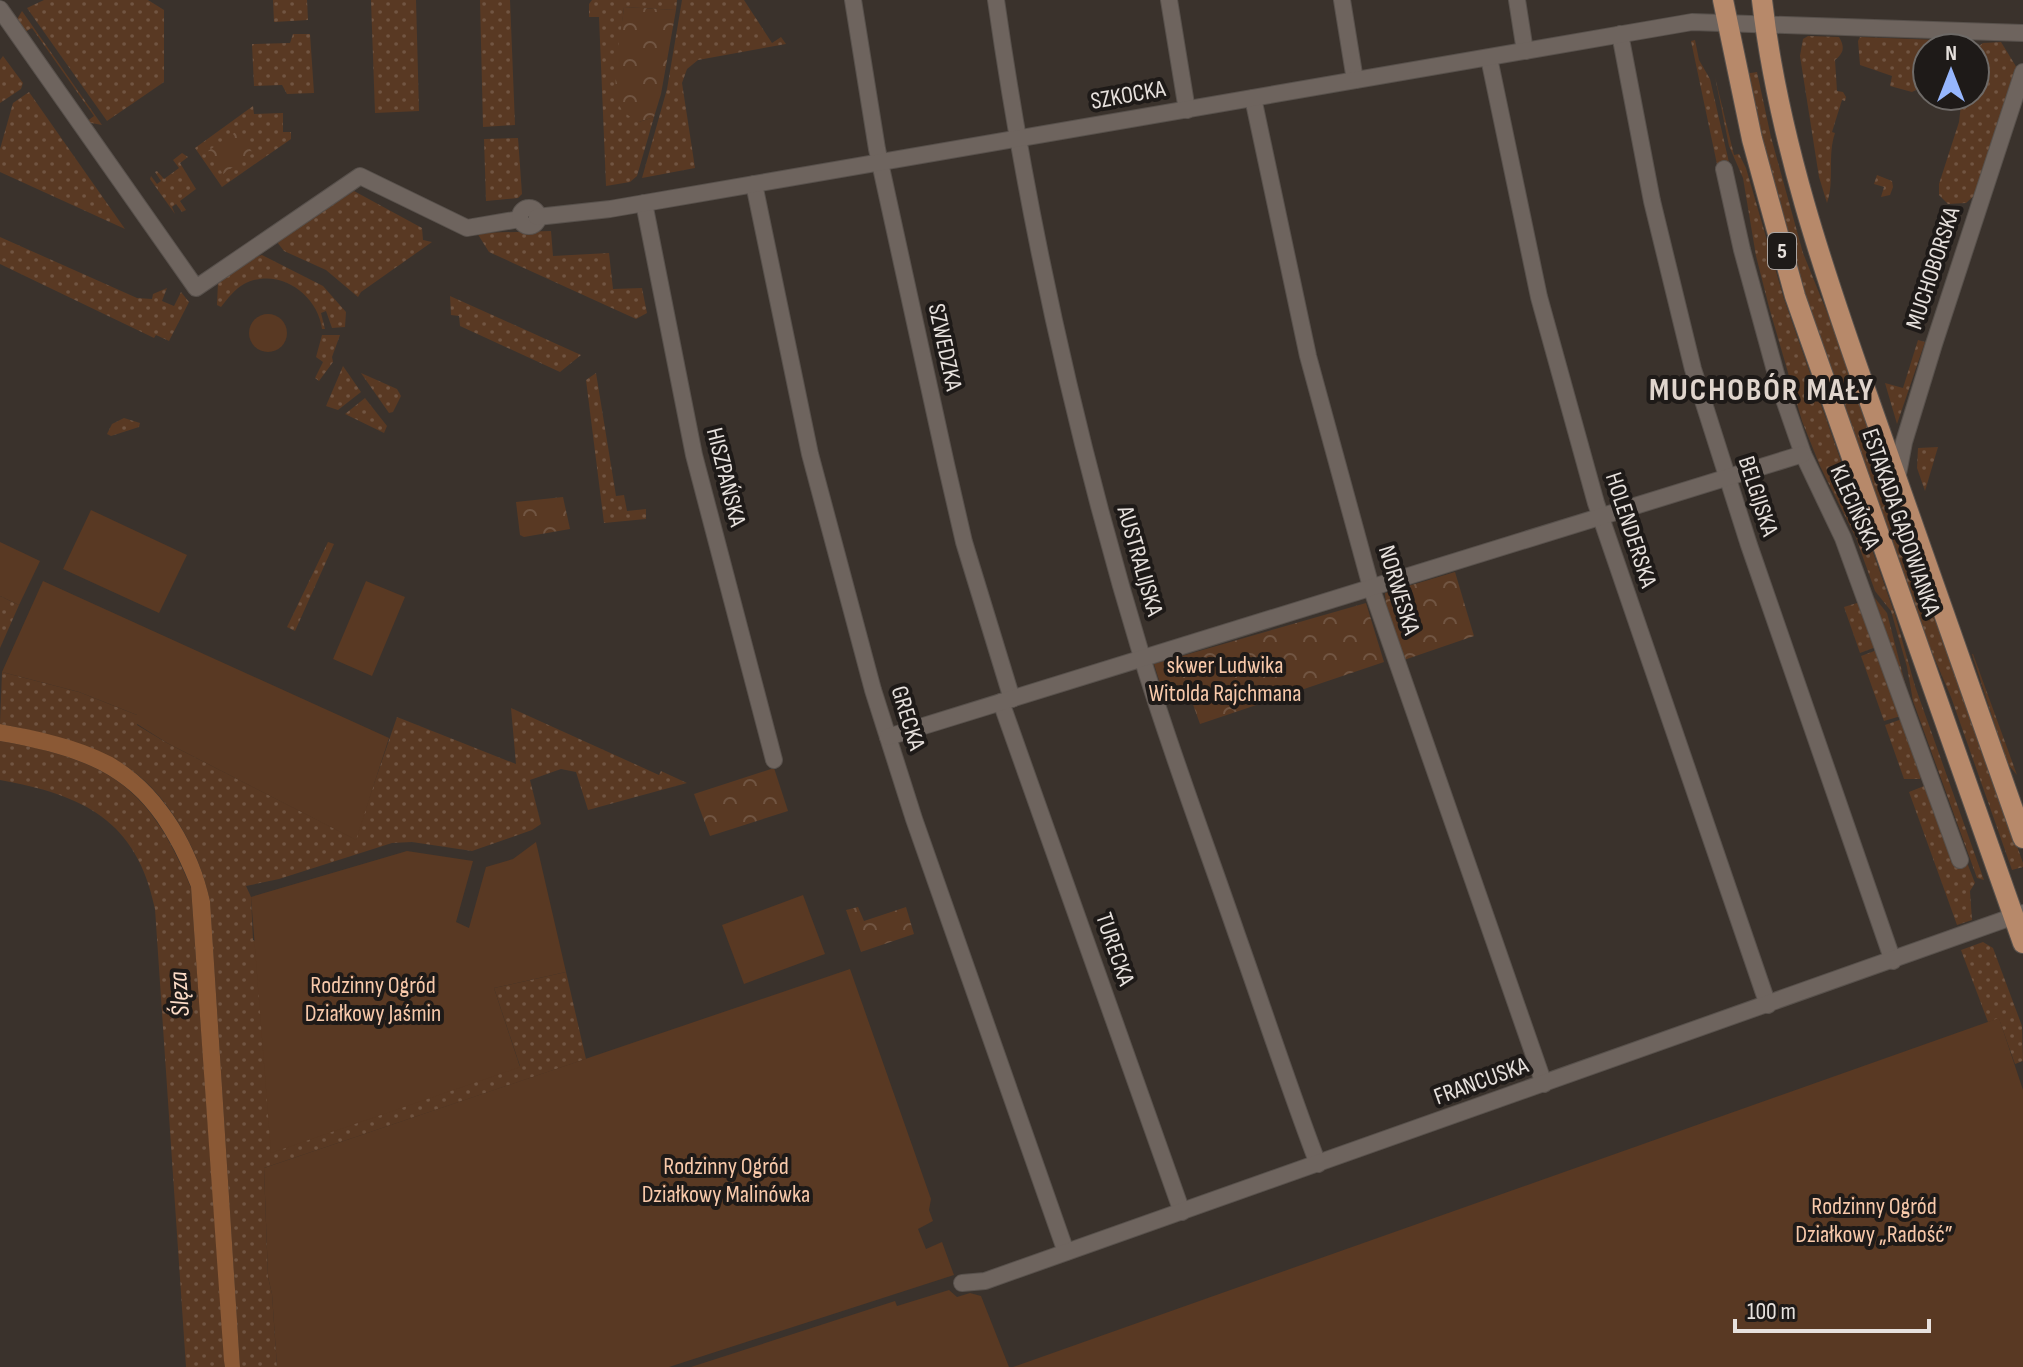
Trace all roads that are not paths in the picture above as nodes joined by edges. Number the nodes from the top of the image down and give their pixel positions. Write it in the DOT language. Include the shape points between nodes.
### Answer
graph roads {
  1 [pos="853,0"];
  2 [pos="996,0"];
  3 [pos="1169,0"];
  4 [pos="1342,0"];
  5 [pos="1517,0"];
  6 [pos="1723,0"];
  7 [pos="1762,0"];
  8 [pos="0,9"];
  9 [pos="1727,23"];
  10 [pos="1764,24"];
  11 [pos="2023,33"];
  12 [pos="1620,34"];
  13 [pos="1525,51"];
  14 [pos="1489,58"];
  15 [pos="2023,72"];
  16 [pos="1355,80"];
  17 [pos="1253,98"];
  18 [pos="1187,110"];
  19 [pos="1018,139"];
  20 [pos="880,161"];
  21 [pos="1724,169"];
  22 [pos="754,184"];
  23 [pos="644,203"];
  24 [pos="1803,454"];
  25 [pos="1727,479"];
  26 [pos="1896,481"];
  27 [pos="1601,518"];
  28 [pos="1371,587"];
  29 [pos="1142,658"];
  30 [pos="1007,700"];
  31 [pos="888,737"];
  32 [pos="774,760"];
  33 [pos="2023,838"];
  34 [pos="1960,860"];
  35 [pos="2018,915"];
  36 [pos="2023,943"];
  37 [pos="1893,961"];
  38 [pos="1768,1005"];
  39 [pos="1544,1084"];
  40 [pos="1318,1164"];
  41 [pos="1182,1212"];
  42 [pos="1066,1252"];
  43 [pos="962,1283"];
  1 -- 20 [label="street, SZWEDZKA"];
  2 -- 19 [label="street, AUSTRALIJSKA"];
  3 -- 18 [label="street"];
  4 -- 16 [label="street"];
  5 -- 13 [label="street"];
  6 -- 9 [label="main road, ESTAKADA GĄDOWIANKA / 5"];
  7 -- 10 [label="main road, ESTAKADA GĄDOWIANKA / 5"];
  8 -- 23 [label="street, SZKOCKA" via="196,288 360,176 467,228 520,219 529,226 537,217"];
  9 -- 10 [label="street, SZKOCKA"];
  9 -- 12 [label="street, SZKOCKA" via="1694,22"];
  9 -- 35 [label="main road, ESTAKADA GĄDOWIANKA / 5" via="1755,152 1795,296"];
  10 -- 11 [label="street, SZKOCKA"];
  10 -- 26 [label="main road, ESTAKADA GĄDOWIANKA / 5" via="1800,190"];
  12 -- 13 [label="street, SZKOCKA"];
  12 -- 25 [label="street, BELGIJSKA" via="1673,295"];
  13 -- 14 [label="street, SZKOCKA"];
  14 -- 16 [label="street, SZKOCKA"];
  14 -- 27 [label="street, HOLENDERSKA" via="1536,284"];
  15 -- 26 [label="street, MUCHOBORSKA" via="1934,344"];
  16 -- 17 [label="street, SZKOCKA"];
  17 -- 18 [label="street, SZKOCKA"];
  17 -- 28 [label="street, NORWESKA" via="1308,356"];
  18 -- 19 [label="street, SZKOCKA"];
  19 -- 20 [label="street, SZKOCKA"];
  19 -- 29 [label="street, AUSTRALIJSKA" via="1077,421"];
  20 -- 22 [label="street, SZKOCKA"];
  20 -- 30 [label="street, SZWEDZKA" via="964,542"];
  21 -- 24 [label="street, KLECIŃSKA" via="1767,343"];
  22 -- 23 [label="street, SZKOCKA"];
  22 -- 31 [label="street, GRECKA" via="818,486"];
  23 -- 32 [label="street, HISZPAŃSKA" via="694,455"];
  24 -- 25 [label="street"];
  24 -- 34 [label="street, KLECIŃSKA" via="1843,538"];
  25 -- 27 [label="street"];
  25 -- 37 [label="street, BELGIJSKA"];
  26 -- 33 [label="main road, ESTAKADA GĄDOWIANKA / 5"];
  27 -- 28 [label="street"];
  27 -- 38 [label="street, HOLENDERSKA"];
  28 -- 29 [label="street"];
  28 -- 39 [label="street, NORWESKA"];
  29 -- 30 [label="street"];
  29 -- 40 [label="street, AUSTRALIJSKA"];
  30 -- 31 [label="street"];
  30 -- 41 [label="street, TURECKA"];
  31 -- 42 [label="street, GRECKA"];
  35 -- 36 [label="main road, 5"];
  35 -- 37 [label="street, FRANCUSKA"];
  37 -- 38 [label="street, FRANCUSKA"];
  38 -- 39 [label="street, FRANCUSKA"];
  39 -- 40 [label="street, FRANCUSKA"];
  40 -- 41 [label="street, FRANCUSKA"];
  41 -- 42 [label="street, FRANCUSKA"];
  42 -- 43 [label="street, FRANCUSKA" via="985,1281"];
}
